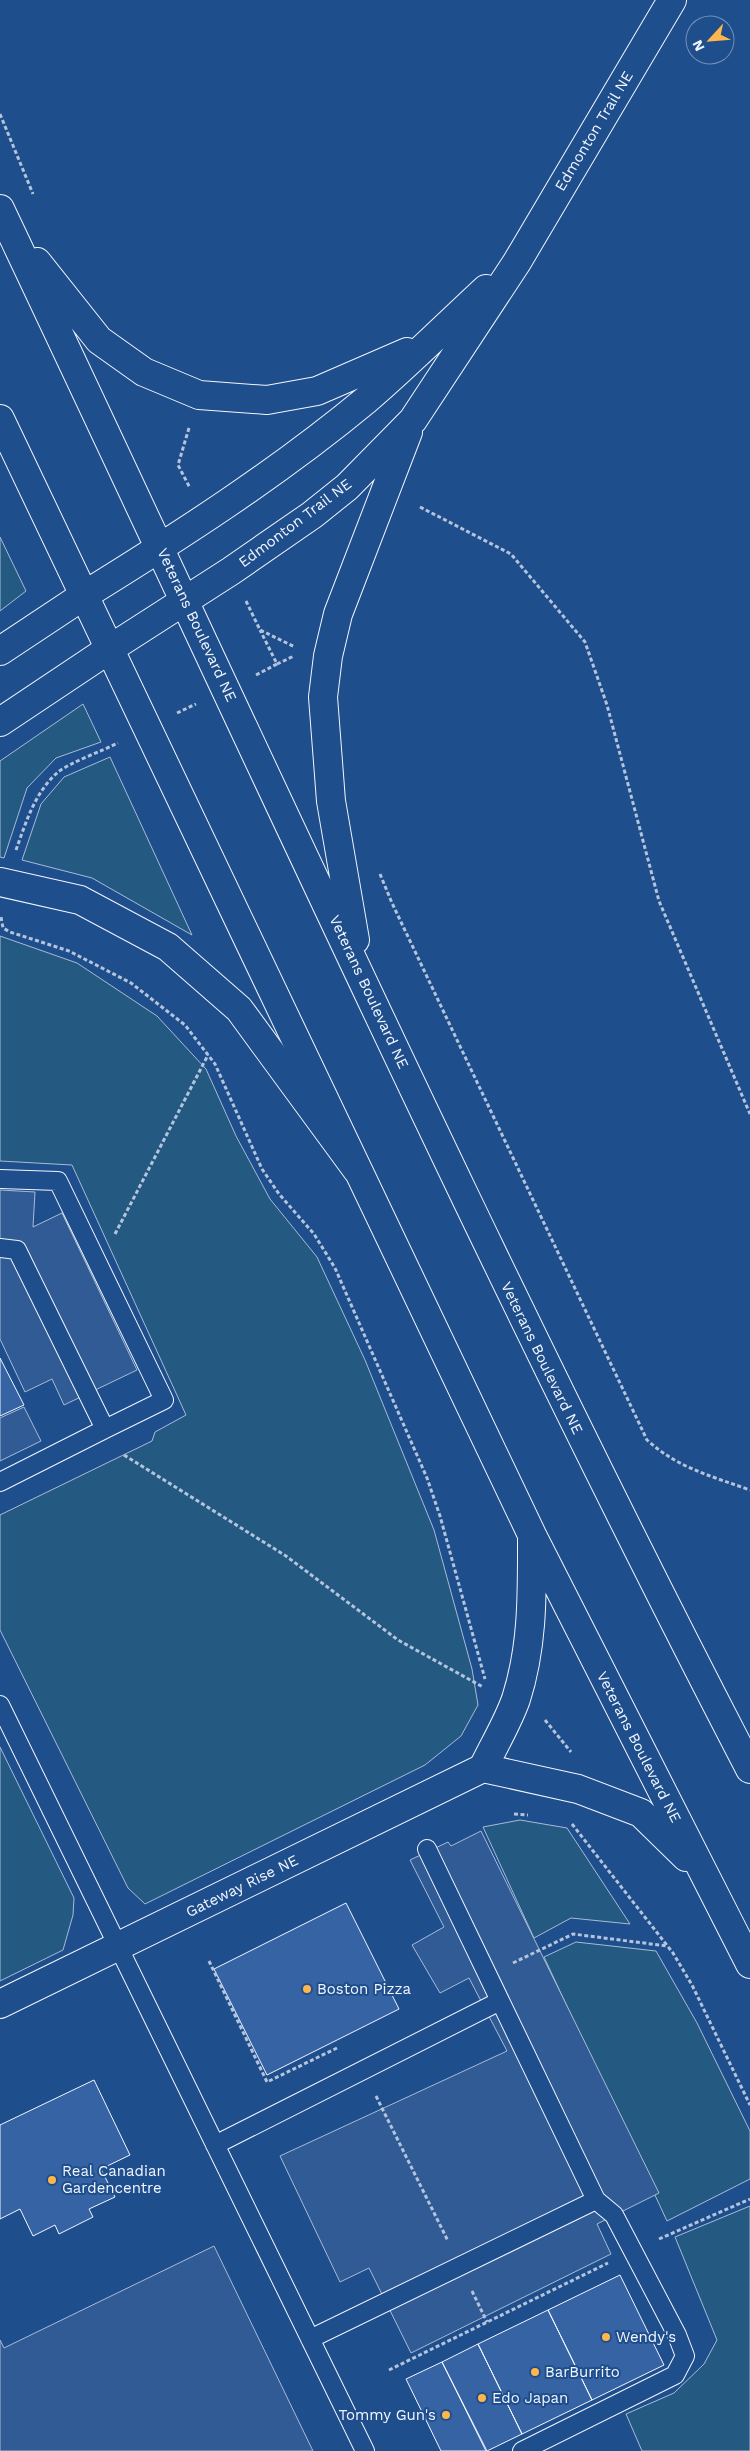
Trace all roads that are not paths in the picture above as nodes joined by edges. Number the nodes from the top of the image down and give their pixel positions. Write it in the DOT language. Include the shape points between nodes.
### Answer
graph roads {
  1 [pos="672,0"];
  2 [pos="4,218"];
  3 [pos="517,262"];
  4 [pos="425,344"];
  5 [pos="0,419"];
  6 [pos="413,420"];
  7 [pos="161,549"];
  8 [pos="83,596"];
  9 [pos="186,601"];
  10 [pos="108,650"];
  11 [pos="0,651"];
  12 [pos="0,722"];
  13 [pos="0,882"];
  14 [pos="361,974"];
  15 [pos="357,1170"];
  16 [pos="0,1179"];
  17 [pos="0,1248"];
  18 [pos="105,1429"];
  19 [pos="0,1482"];
  20 [pos="532,1535"];
  21 [pos="0,1705"];
  22 [pos="483,1768"];
  23 [pos="750,1769"];
  24 [pos="427,1848"];
  25 [pos="702,1872"];
  26 [pos="118,1946"];
  27 [pos="750,1964"];
  28 [pos="500,2001"];
  29 [pos="0,2004"];
  30 [pos="215,2145"];
  31 [pos="596,2200"];
  32 [pos="310,2339"];
  33 [pos="365,2451"];
  34 [pos="522,2451"];
  1 -- 3 [label="main road, Edmonton Trail NE"];
  2 -- 4 [label="main road" via="99,340 144,372 198,394 267,400 317,392"];
  2 -- 7 [label="main road, Veterans Boulevard NE"];
  3 -- 4 [label="main road, Edmonton Trail NE"];
  3 -- 6 [label="main road, Edmonton Trail NE"];
  4 -- 7 [label="main road, Edmonton Trail NE" via="367,399"];
  5 -- 8 [label="main road, Veterans Boulevard NE"];
  6 -- 9 [label="main road, Edmonton Trail NE" via="347,487 312,515"];
  6 -- 14 [label="main road" via="338,614 323,697 332,801"];
  7 -- 8 [label="main road, Edmonton Trail NE"];
  7 -- 9 [label="main road, Veterans Boulevard NE"];
  8 -- 10 [label="main road, Veterans Boulevard NE"];
  8 -- 11 [label="main road, Edmonton Trail NE"];
  9 -- 10 [label="main road, Edmonton Trail NE"];
  9 -- 14 [label="main road, Veterans Boulevard NE"];
  10 -- 12 [label="main road, Edmonton Trail NE"];
  10 -- 15 [label="main road, Veterans Boulevard NE"];
  13 -- 15 [label="main road" via="80,900 168,947 239,1010"];
  14 -- 23 [label="main road, Veterans Boulevard NE" via="511,1294 653,1582"];
  15 -- 20 [label="main road, Veterans Boulevard NE"];
  16 -- 18 [label="lane" via="58,1181 164,1400"];
  17 -- 18 [label="lane" via="17,1250"];
  18 -- 19 [label="lane"];
  20 -- 22 [label="main road" via="532,1623 526,1662 515,1700"];
  20 -- 25 [label="main road, Veterans Boulevard NE"];
  21 -- 26 [label="lane"];
  22 -- 25 [label="main road" via="578,1789 641,1813"];
  22 -- 26 [label="main road, Gateway Rise NE"];
  24 -- 28 [label="lane"];
  25 -- 27 [label="main road, Veterans Boulevard NE"];
  26 -- 29 [label="main road, Gateway Rise NE"];
  26 -- 30 [label="lane"];
  28 -- 30 [label="lane"];
  28 -- 31 [label="lane"];
  30 -- 32 [label="lane"];
  31 -- 32 [label="lane"];
  31 -- 34 [label="lane" via="614,2215 685,2356 675,2375"];
  32 -- 33 [label="lane"];
}
